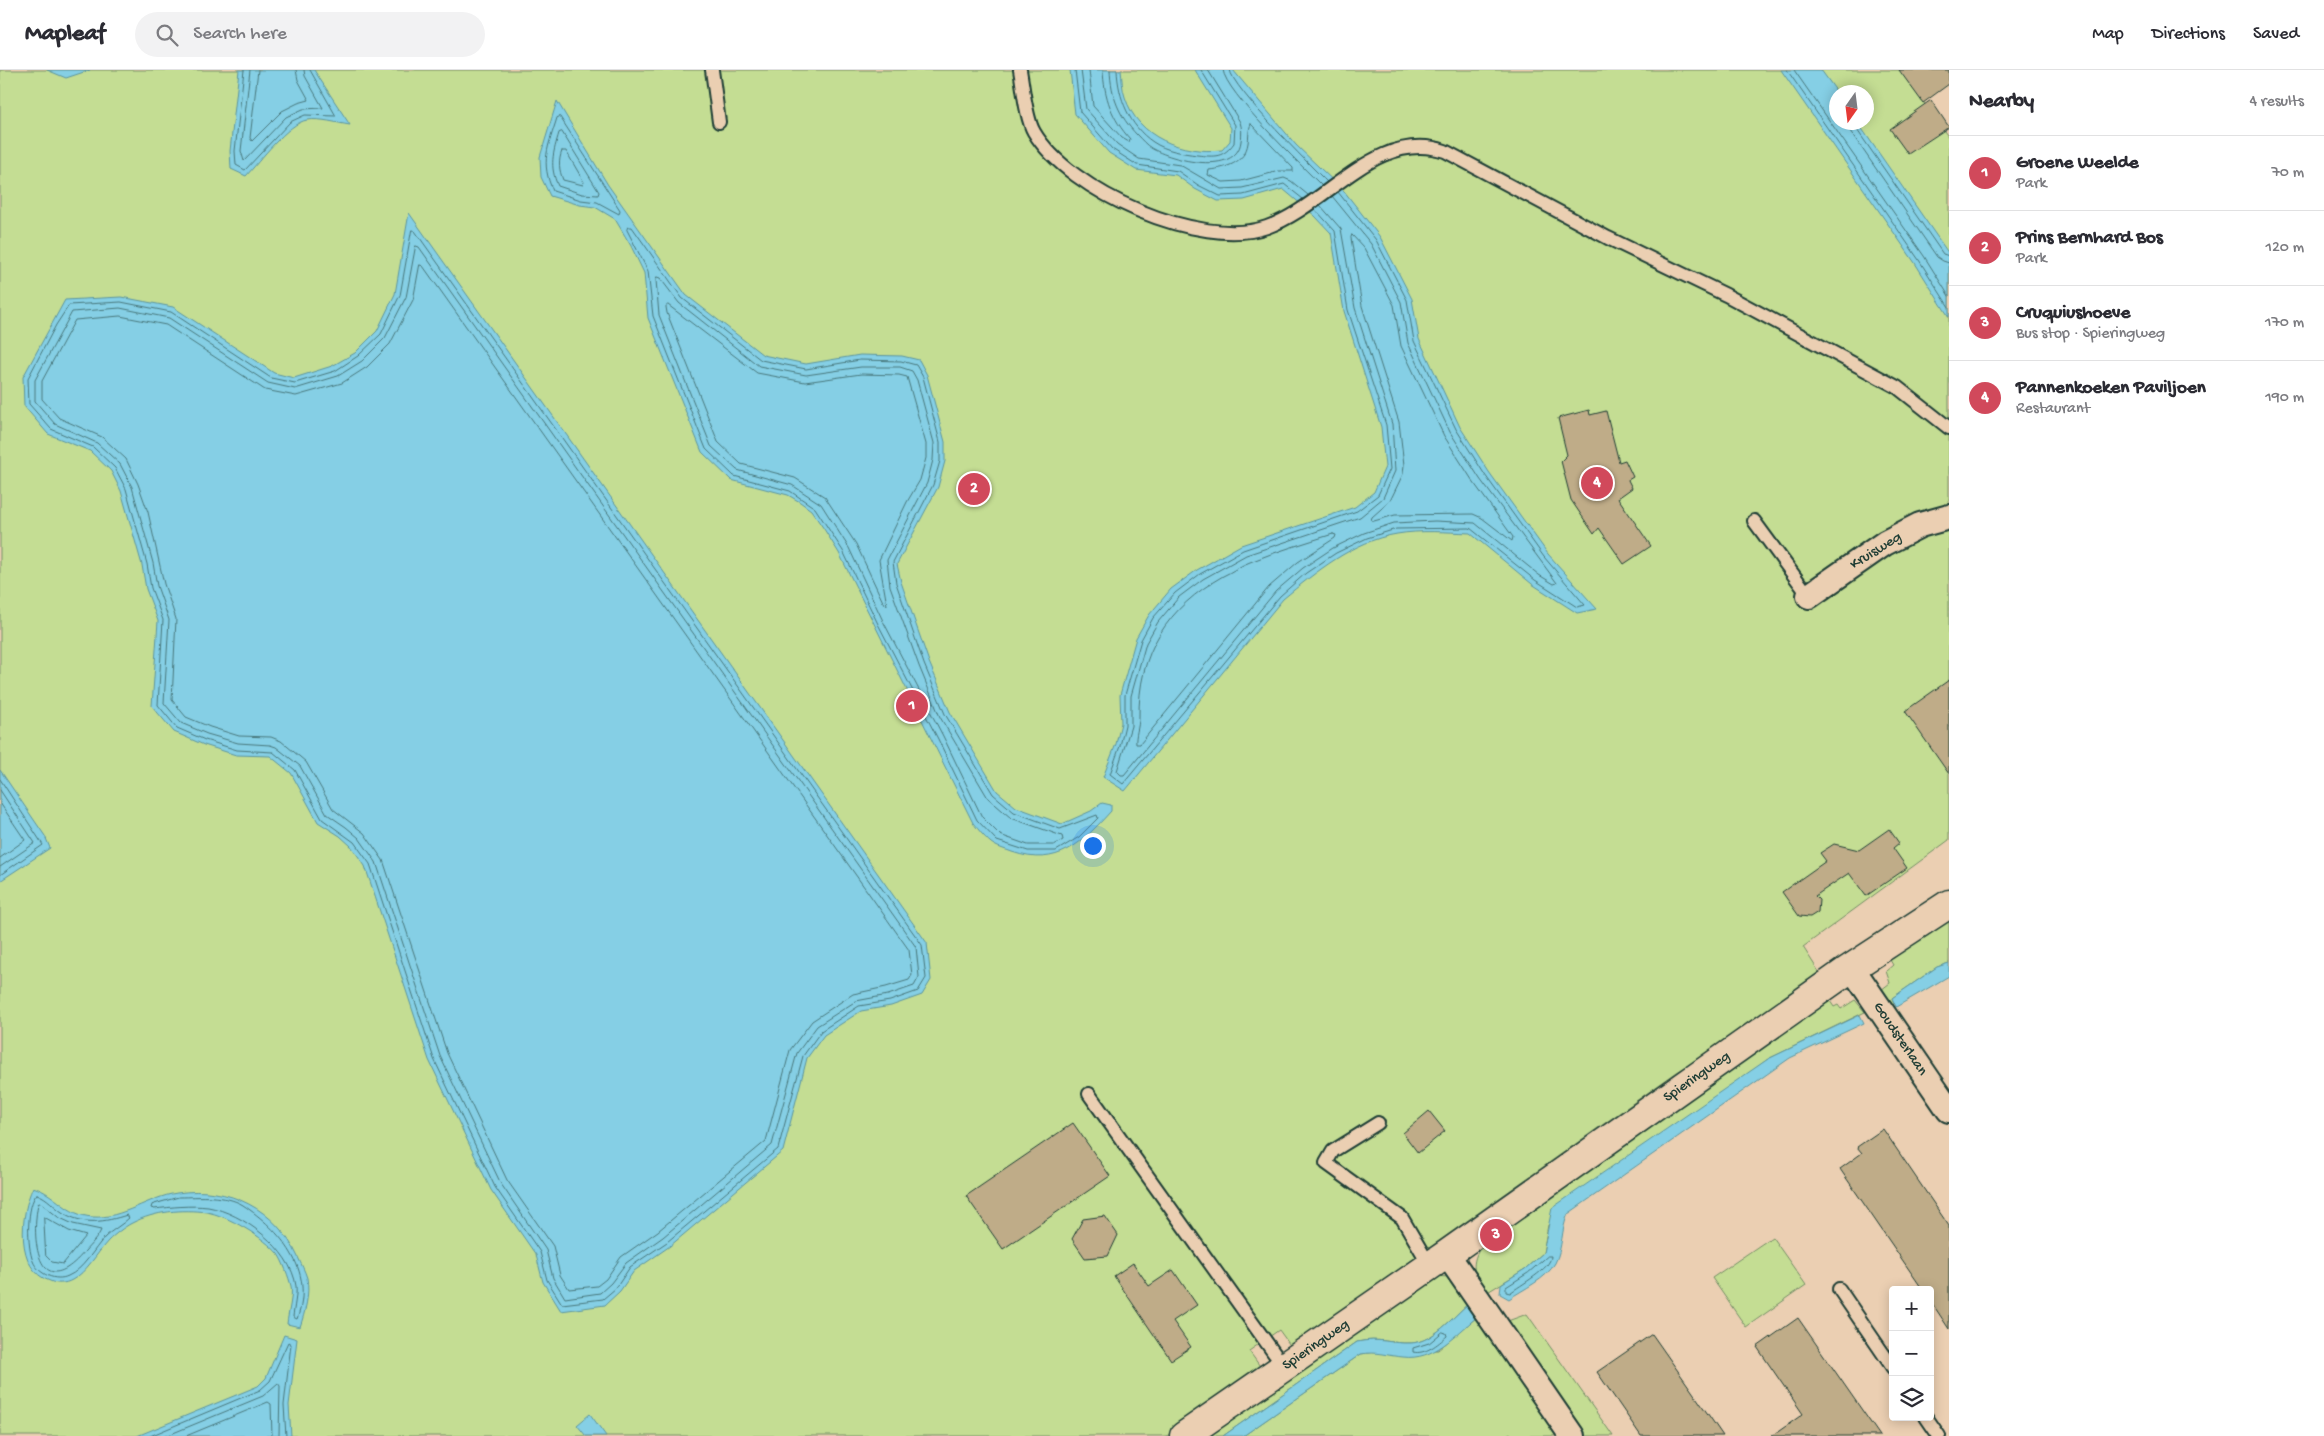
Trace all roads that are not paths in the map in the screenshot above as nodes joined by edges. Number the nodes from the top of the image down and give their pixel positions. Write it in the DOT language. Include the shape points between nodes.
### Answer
graph roads {
  1 [pos="712,70"];
  2 [pos="1020,70"];
  3 [pos="719,122"];
  4 [pos="1949,428"];
  5 [pos="1949,517"];
  6 [pos="1754,521"];
  7 [pos="1809,596"];
  8 [pos="1949,904"];
  9 [pos="1852,968"];
  10 [pos="1089,1094"];
  11 [pos="1949,1110"];
  12 [pos="1378,1123"];
  13 [pos="1439,1260"];
  14 [pos="1839,1290"];
  15 [pos="1889,1362"];
  16 [pos="1284,1368"];
  17 [pos="1929,1421"];
  18 [pos="1184,1436"];
  19 [pos="1572,1436"];
  20 [pos="1939,1436"];
  1 -- 3 [label="lane"];
  2 -- 4 [label="lane" via="1033,130 1042,143 1073,173 1102,193 1166,220 1222,233 1247,232 1269,226 1302,209 1371,161 1391,152 1431,147 1445,151 1608,238 1726,295 1897,387"];
  5 -- 7 [label="street, Kruisweg" via="1920,525 1885,543"];
  6 -- 7 [label="lane"];
  8 -- 9 [label="street, Spieringweg"];
  9 -- 11 [label="street, Goudsterlaan"];
  9 -- 13 [label="street, Spieringweg"];
  10 -- 16 [label="lane"];
  12 -- 13 [label="lane" via="1333,1151 1326,1163 1402,1218"];
  13 -- 16 [label="street, Spieringweg"];
  13 -- 19 [label="street"];
  14 -- 15 [label="lane"];
  16 -- 18 [label="street, Spieringweg"];
  17 -- 20 [label="lane"];
}
